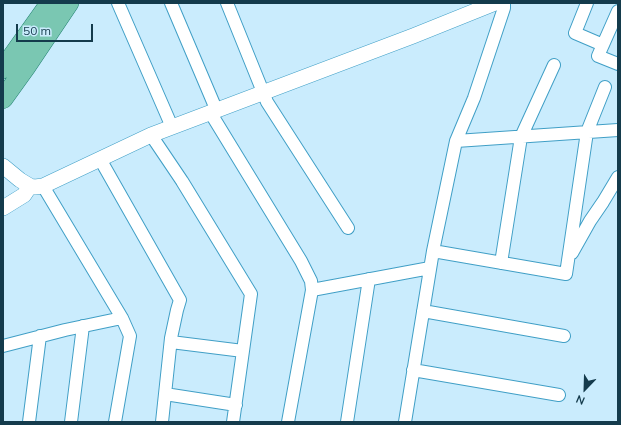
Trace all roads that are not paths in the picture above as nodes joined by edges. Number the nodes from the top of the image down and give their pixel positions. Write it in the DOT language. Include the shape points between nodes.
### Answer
graph roads {
  1 [pos="50,3"];
  2 [pos="69,3"];
  3 [pos="118,3"];
  4 [pos="171,3"];
  5 [pos="227,3"];
  6 [pos="495,3"];
  7 [pos="504,3"];
  8 [pos="587,3"];
  9 [pos="618,11"];
  10 [pos="603,45"];
  11 [pos="618,64"];
  12 [pos="554,65"];
  13 [pos="3,69"];
  14 [pos="605,87"];
  15 [pos="263,92"];
  16 [pos="3,99"];
  17 [pos="213,111"];
  18 [pos="172,127"];
  19 [pos="618,130"];
  20 [pos="587,132"];
  21 [pos="151,135"];
  22 [pos="521,137"];
  23 [pos="456,141"];
  24 [pos="100,159"];
  25 [pos="3,166"];
  26 [pos="618,177"];
  27 [pos="36,186"];
  28 [pos="3,208"];
  29 [pos="348,228"];
  30 [pos="433,251"];
  31 [pos="568,260"];
  32 [pos="501,263"];
  33 [pos="430,268"];
  34 [pos="369,279"];
  35 [pos="312,290"];
  36 [pos="423,311"];
  37 [pos="122,318"];
  38 [pos="83,326"];
  39 [pos="40,336"];
  40 [pos="564,336"];
  41 [pos="171,342"];
  42 [pos="3,346"];
  43 [pos="243,351"];
  44 [pos="414,370"];
  45 [pos="165,394"];
  46 [pos="559,395"];
  47 [pos="236,405"];
  48 [pos="29,422"];
  49 [pos="71,422"];
  50 [pos="115,422"];
  51 [pos="162,422"];
  52 [pos="233,422"];
  53 [pos="288,422"];
  54 [pos="347,422"];
  55 [pos="405,422"];
  1 -- 13 [label="main road"];
  2 -- 16 [label="main road"];
  3 -- 18 [label="street"];
  4 -- 17 [label="street"];
  5 -- 15 [label="street"];
  6 -- 15 [label="street"];
  7 -- 23 [label="street" via="474,98"];
  8 -- 10 [label="street" via="575,33"];
  9 -- 10 [label="street"];
  10 -- 11 [label="street" via="598,56"];
  12 -- 22 [label="street"];
  14 -- 20 [label="street"];
  15 -- 17 [label="street"];
  15 -- 29 [label="street"];
  17 -- 18 [label="street"];
  17 -- 35 [label="street" via="301,261 311,281"];
  18 -- 21 [label="street"];
  19 -- 20 [label="street"];
  20 -- 22 [label="street"];
  20 -- 31 [label="street"];
  21 -- 24 [label="street"];
  21 -- 43 [label="street" via="251,294"];
  22 -- 23 [label="street"];
  22 -- 32 [label="street"];
  23 -- 30 [label="street"];
  24 -- 27 [label="street"];
  24 -- 41 [label="street" via="180,300"];
  25 -- 27 [label="street" via="20,180"];
  26 -- 31 [label="street"];
  27 -- 28 [label="street"];
  27 -- 37 [label="street"];
  30 -- 32 [label="street"];
  30 -- 33 [label="street"];
  31 -- 32 [label="street" via="566,274"];
  33 -- 34 [label="street"];
  33 -- 36 [label="street"];
  34 -- 35 [label="street"];
  34 -- 54 [label="street"];
  35 -- 53 [label="street"];
  36 -- 40 [label="street"];
  36 -- 44 [label="street"];
  37 -- 38 [label="street"];
  37 -- 50 [label="street" via="130,336"];
  38 -- 39 [label="street"];
  38 -- 49 [label="street"];
  39 -- 42 [label="street"];
  39 -- 48 [label="street"];
  41 -- 43 [label="street"];
  41 -- 45 [label="street"];
  43 -- 47 [label="street"];
  44 -- 46 [label="street"];
  44 -- 55 [label="street"];
  45 -- 47 [label="street"];
  45 -- 51 [label="street"];
  47 -- 52 [label="street"];
}
